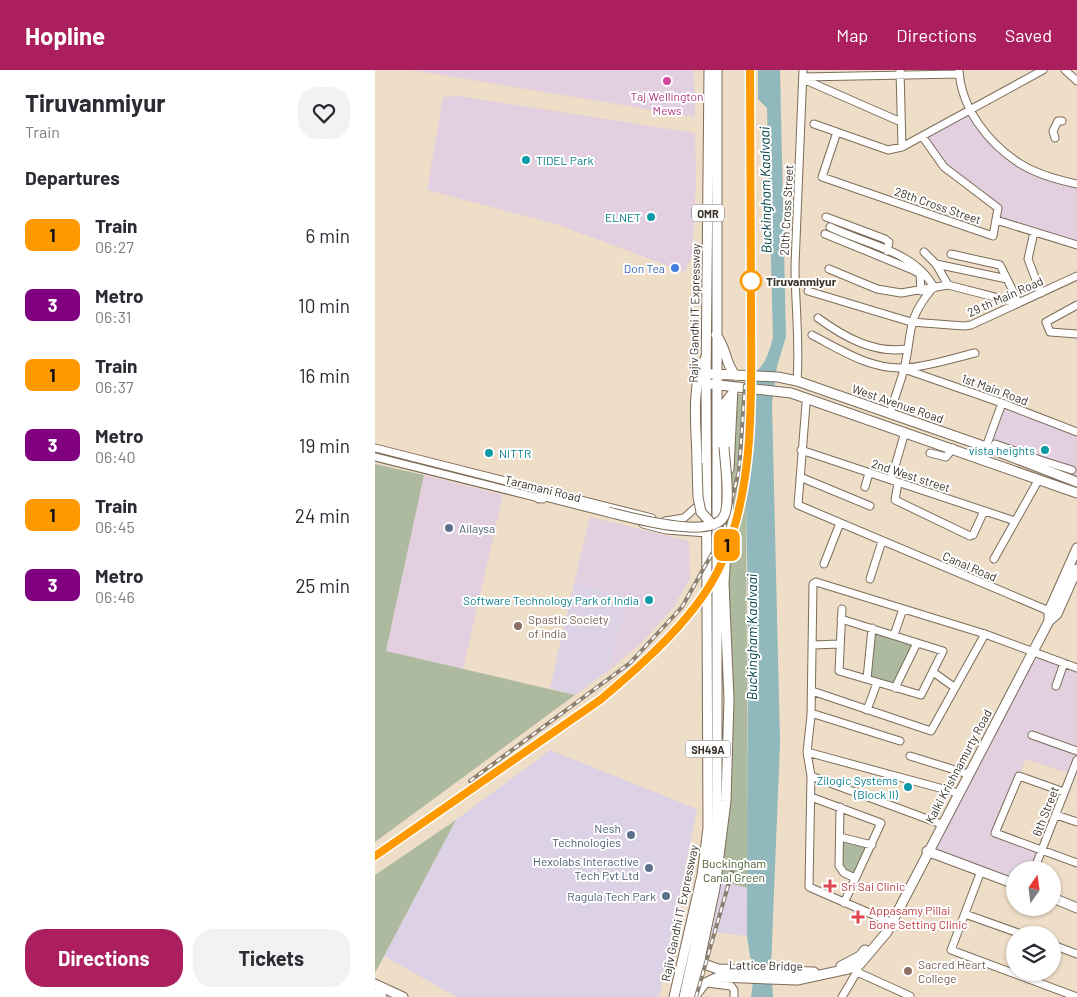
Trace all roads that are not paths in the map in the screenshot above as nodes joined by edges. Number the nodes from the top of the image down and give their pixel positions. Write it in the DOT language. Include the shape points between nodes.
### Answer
graph roads {
  1 [pos="709,70"];
  2 [pos="717,70"];
  3 [pos="1043,70"];
  4 [pos="959,72"];
  5 [pos="1068,72"];
  6 [pos="900,73"];
  7 [pos="803,75"];
  8 [pos="1077,81"];
  9 [pos="969,111"];
  10 [pos="1062,121"];
  11 [pos="901,122"];
  12 [pos="814,124"];
  13 [pos="837,132"];
  14 [pos="922,136"];
  15 [pos="1055,138"];
  16 [pos="901,148"];
  17 [pos="1077,184"];
  18 [pos="826,217"];
  19 [pos="996,220"];
  20 [pos="830,227"];
  21 [pos="1034,232"];
  22 [pos="825,234"];
  23 [pos="1077,245"];
  24 [pos="887,251"];
  25 [pos="924,252"];
  26 [pos="951,254"];
  27 [pos="936,264"];
  28 [pos="829,269"];
  29 [pos="1077,276"];
  30 [pos="1007,279"];
  31 [pos="948,286"];
  32 [pos="932,289"];
  33 [pos="808,291"];
  34 [pos="921,291"];
  35 [pos="1041,292"];
  36 [pos="1019,303"];
  37 [pos="1077,305"];
  38 [pos="818,318"];
  39 [pos="911,322"];
  40 [pos="1077,334"];
  41 [pos="716,335"];
  42 [pos="813,335"];
  43 [pos="907,349"];
  44 [pos="975,353"];
  45 [pos="904,368"];
  46 [pos="703,370"];
  47 [pos="716,374"];
  48 [pos="736,376"];
  49 [pos="797,380"];
  50 [pos="706,384"];
  51 [pos="716,389"];
  52 [pos="732,390"];
  53 [pos="725,403"];
  54 [pos="1002,403"];
  55 [pos="806,404"];
  56 [pos="889,414"];
  57 [pos="905,432"];
  58 [pos="1077,432"];
  59 [pos="990,446"];
  60 [pos="375,448"];
  61 [pos="953,448"];
  62 [pos="801,450"];
  63 [pos="930,453"];
  64 [pos="375,456"];
  65 [pos="1042,465"];
  66 [pos="1072,470"];
  67 [pos="869,473"];
  68 [pos="799,478"];
  69 [pos="1039,478"];
  70 [pos="895,482"];
  71 [pos="1077,482"];
  72 [pos="865,487"];
  73 [pos="1077,493"];
  74 [pos="707,496"];
  75 [pos="539,498"];
  76 [pos="870,506"];
  77 [pos="984,511"];
  78 [pos="692,513"];
  79 [pos="1015,521"];
  80 [pos="840,523"];
  81 [pos="713,525"];
  82 [pos="691,533"];
  83 [pos="707,533"];
  84 [pos="882,541"];
  85 [pos="1077,548"];
  86 [pos="994,559"];
  87 [pos="824,564"];
  88 [pos="1077,569"];
  89 [pos="870,579"];
  90 [pos="842,609"];
  91 [pos="903,609"];
  92 [pos="1049,616"];
  93 [pos="841,619"];
  94 [pos="872,628"];
  95 [pos="985,634"];
  96 [pos="894,636"];
  97 [pos="917,643"];
  98 [pos="839,644"];
  99 [pos="813,645"];
  100 [pos="1032,652"];
  101 [pos="721,654"];
  102 [pos="1064,663"];
  103 [pos="712,668"];
  104 [pos="1077,668"];
  105 [pos="933,672"];
  106 [pos="867,679"];
  107 [pos="877,682"];
  108 [pos="1056,686"];
  109 [pos="712,687"];
  110 [pos="954,687"];
  111 [pos="895,688"];
  112 [pos="812,691"];
  113 [pos="867,710"];
  114 [pos="811,713"];
  115 [pos="1032,735"];
  116 [pos="900,741"];
  117 [pos="1077,751"];
  118 [pos="807,752"];
  119 [pos="911,756"];
  120 [pos="1077,760"];
  121 [pos="968,774"];
  122 [pos="811,776"];
  123 [pos="1074,777"];
  124 [pos="1064,792"];
  125 [pos="958,793"];
  126 [pos="811,797"];
  127 [pos="840,807"];
  128 [pos="1056,815"];
  129 [pos="1077,822"];
  130 [pos="941,824"];
  131 [pos="839,837"];
  132 [pos="872,845"];
  133 [pos="927,851"];
  134 [pos="1041,851"];
  135 [pos="1037,861"];
  136 [pos="1077,863"];
  137 [pos="981,871"];
  138 [pos="710,877"];
  139 [pos="855,878"];
  140 [pos="1006,881"];
  141 [pos="715,888"];
  142 [pos="1061,901"];
  143 [pos="844,902"];
  144 [pos="1077,908"];
  145 [pos="965,914"];
  146 [pos="890,922"];
  147 [pos="1006,929"];
  148 [pos="1061,948"];
  149 [pos="1077,954"];
  150 [pos="700,959"];
  151 [pos="859,964"];
  152 [pos="721,973"];
  153 [pos="375,984"];
  154 [pos="705,984"];
  155 [pos="910,996"];
  156 [pos="403,997"];
  157 [pos="674,997"];
  158 [pos="684,997"];
  159 [pos="692,997"];
  160 [pos="734,997"];
  161 [pos="842,997"];
  162 [pos="1077,997"];
  1 -- 46 [label="main road, Rajiv Gandhi IT Expressway / OMR" via="706,357"];
  2 -- 41 [label="main road, Rajiv Gandhi IT Expressway / OMR"];
  3 -- 9 [label="street"];
  4 -- 6 [label="street"];
  4 -- 9 [label="street"];
  5 -- 8 [label="street"];
  6 -- 7 [label="street"];
  6 -- 11 [label="street"];
  7 -- 11 [label="street"];
  7 -- 49 [label="street, 20th Cross Street" via="795,265 799,348"];
  9 -- 14 [label="street"];
  9 -- 17 [label="street" via="999,147 1020,164"];
  10 -- 15 [label="street" via="1055,126"];
  11 -- 16 [label="street"];
  12 -- 13 [label="street"];
  13 -- 16 [label="street" via="888,150"];
  13 -- 19 [label="street, 28th Cross Street" via="822,177 993,236"];
  14 -- 16 [label="street"];
  14 -- 19 [label="street, 28th Cross Street" via="943,167 998,208"];
  18 -- 24 [label="street" via="885,239 889,242"];
  19 -- 21 [label="street"];
  20 -- 24 [label="street"];
  21 -- 23 [label="street"];
  21 -- 35 [label="street" via="1028,259"];
  22 -- 34 [label="street" via="920,274"];
  24 -- 32 [label="street" via="916,266 930,279"];
  25 -- 27 [label="street"];
  26 -- 30 [label="street" via="996,263"];
  27 -- 30 [label="street"];
  27 -- 31 [label="street"];
  28 -- 34 [label="street" via="877,289 901,293"];
  29 -- 35 [label="street, 29 th Main Road"];
  30 -- 36 [label="street"];
  31 -- 32 [label="street"];
  31 -- 36 [label="street"];
  32 -- 34 [label="street"];
  32 -- 39 [label="street" via="918,306"];
  33 -- 39 [label="street, 29 th Main Road"];
  35 -- 36 [label="street, 29 th Main Road"];
  36 -- 39 [label="street, 29 th Main Road" via="971,325"];
  37 -- 40 [label="street" via="1046,322 1050,332"];
  38 -- 43 [label="street" via="867,346 894,351"];
  39 -- 43 [label="street"];
  41 -- 47 [label="main road, Rajiv Gandhi IT Expressway / OMR"];
  41 -- 48 [label="main road" via="724,345 729,368"];
  42 -- 45 [label="street" via="865,362"];
  43 -- 45 [label="street"];
  44 -- 45 [label="street"];
  45 -- 54 [label="street, 1st Main Road"];
  45 -- 56 [label="street"];
  46 -- 47 [label="main road, West Avenue Road"];
  46 -- 50 [label="main road, Rajiv Gandhi IT Expressway / OMR"];
  46 -- 81 [label="main road, bridge" via="697,387 697,497 701,512"];
  47 -- 48 [label="main road, West Avenue Road"];
  47 -- 51 [label="main road, Rajiv Gandhi IT Expressway"];
  48 -- 49 [label="main road, West Avenue Road"];
  49 -- 56 [label="main road, West Avenue Road"];
  50 -- 51 [label="main road, West Avenue Road"];
  50 -- 74 [label="main road, Rajiv Gandhi IT Expressway"];
  51 -- 52 [label="main road, West Avenue Road"];
  51 -- 53 [label="main road"];
  51 -- 101 [label="main road, Rajiv Gandhi IT Expressway"];
  52 -- 53 [label="main road"];
  52 -- 57 [label="main road, West Avenue Road" via="776,390"];
  52 -- 101 [label="main road"];
  53 -- 81 [label="main road, bridge" via="726,511 721,521"];
  54 -- 58 [label="street, 1st Main Road"];
  54 -- 59 [label="street"];
  55 -- 62 [label="street, Canal Road"];
  56 -- 59 [label="main road, West Avenue Road"];
  57 -- 61 [label="main road, West Avenue Road"];
  57 -- 70 [label="street"];
  59 -- 65 [label="main road, West Avenue Road"];
  60 -- 78 [label="street, Taramani Road" via="668,522"];
  61 -- 63 [label="street" via="947,457"];
  61 -- 69 [label="main road, West Avenue Road"];
  62 -- 67 [label="street, 2nd West street"];
  62 -- 68 [label="street, Canal Road"];
  64 -- 75 [label="street, Taramani Road"];
  65 -- 66 [label="street"];
  65 -- 71 [label="main road, West Avenue Road"];
  67 -- 70 [label="street, 2nd West street"];
  67 -- 72 [label="street"];
  68 -- 76 [label="street"];
  68 -- 80 [label="street, Canal Road" via="798,505"];
  69 -- 73 [label="main road, West Avenue Road"];
  69 -- 79 [label="street"];
  70 -- 77 [label="street, 2nd West street"];
  70 -- 77 [label="street" via="895,500 970,536"];
  74 -- 78 [label="street"];
  74 -- 83 [label="main road, Rajiv Gandhi IT Expressway"];
  75 -- 81 [label="main road, bridge" via="545,496 667,525"];
  75 -- 82 [label="street, Taramani Road" via="666,530"];
  77 -- 79 [label="street, 2nd West street"];
  78 -- 82 [label="street"];
  79 -- 86 [label="street"];
  80 -- 84 [label="street, Canal Road"];
  80 -- 87 [label="street"];
  82 -- 83 [label="street, Taramani Road"];
  83 -- 103 [label="main road, Rajiv Gandhi IT Expressway / SH49A"];
  84 -- 89 [label="street"];
  84 -- 92 [label="street, Canal Road"];
  85 -- 92 [label="main road, Kalki Krishnamurty Road"];
  88 -- 92 [label="main road, Kalki Krishnamurty Road" via="1057,614"];
  90 -- 93 [label="street"];
  91 -- 95 [label="street"];
  91 -- 96 [label="street"];
  91 -- 99 [label="street" via="816,582 813,584"];
  92 -- 100 [label="main road, Kalki Krishnamurty Road"];
  93 -- 94 [label="street"];
  93 -- 98 [label="street"];
  94 -- 96 [label="street"];
  94 -- 106 [label="street"];
  95 -- 100 [label="street"];
  95 -- 110 [label="street"];
  96 -- 97 [label="street"];
  97 -- 105 [label="street" via="943,651"];
  97 -- 111 [label="street"];
  98 -- 99 [label="street"];
  98 -- 106 [label="street" via="839,671"];
  99 -- 112 [label="street"];
  100 -- 102 [label="street"];
  100 -- 121 [label="main road, Kalki Krishnamurty Road"];
  101 -- 103 [label="main road, SH49A"];
  101 -- 141 [label="main road" via="729,699 726,802"];
  102 -- 104 [label="street"];
  102 -- 108 [label="street"];
  103 -- 109 [label="main road, Rajiv Gandhi IT Expressway / SH49A"];
  105 -- 110 [label="street"];
  105 -- 111 [label="street" via="921,695"];
  106 -- 107 [label="street"];
  107 -- 111 [label="street"];
  107 -- 113 [label="street"];
  109 -- 138 [label="main road, SH49A" via="717,828"];
  109 -- 157 [label="main road, Rajiv Gandhi IT Expressway / SH49A" via="708,828 702,874"];
  110 -- 113 [label="street" via="931,731"];
  112 -- 113 [label="street"];
  112 -- 114 [label="street"];
  114 -- 116 [label="street"];
  114 -- 118 [label="street"];
  115 -- 117 [label="street"];
  118 -- 122 [label="street"];
  118 -- 125 [label="street"];
  119 -- 121 [label="street"];
  120 -- 123 [label="street, 6th Street"];
  121 -- 125 [label="main road, Kalki Krishnamurty Road"];
  122 -- 126 [label="street"];
  122 -- 130 [label="street"];
  123 -- 124 [label="street, 6th Street"];
  124 -- 128 [label="street, 6th Street"];
  124 -- 134 [label="street" via="1019,776 995,833"];
  125 -- 130 [label="main road, Kalki Krishnamurty Road"];
  126 -- 127 [label="street"];
  126 -- 143 [label="street" via="809,887"];
  127 -- 131 [label="street"];
  127 -- 132 [label="street" via="879,820 881,823"];
  128 -- 129 [label="street"];
  128 -- 134 [label="street, 6th Street"];
  130 -- 133 [label="main road, Kalki Krishnamurty Road"];
  131 -- 132 [label="street"];
  131 -- 139 [label="street" via="839,866 844,873"];
  132 -- 139 [label="street"];
  133 -- 137 [label="main road"];
  133 -- 146 [label="main road, Kalki Krishnamurty Road"];
  134 -- 135 [label="street, 6th Street"];
  134 -- 136 [label="street"];
  137 -- 140 [label="main road"];
  137 -- 145 [label="street"];
  138 -- 141 [label="main road"];
  138 -- 158 [label="main road, SH49A"];
  139 -- 143 [label="street"];
  141 -- 150 [label="main road"];
  142 -- 144 [label="main road"];
  143 -- 146 [label="street"];
  145 -- 147 [label="street"];
  145 -- 162 [label="street" via="951,950"];
  146 -- 151 [label="main road, Kalki Krishnamurty Road" via="887,932"];
  148 -- 149 [label="street"];
  150 -- 152 [label="main road"];
  150 -- 159 [label="main road"];
  151 -- 152 [label="main road, Lattice Bridge" via="802,973"];
  151 -- 155 [label="street"];
  151 -- 161 [label="street"];
  152 -- 154 [label="main road"];
  153 -- 156 [label="main road"];
  154 -- 159 [label="main road"];
  154 -- 160 [label="street" via="713,982 731,986 735,990"];
}
